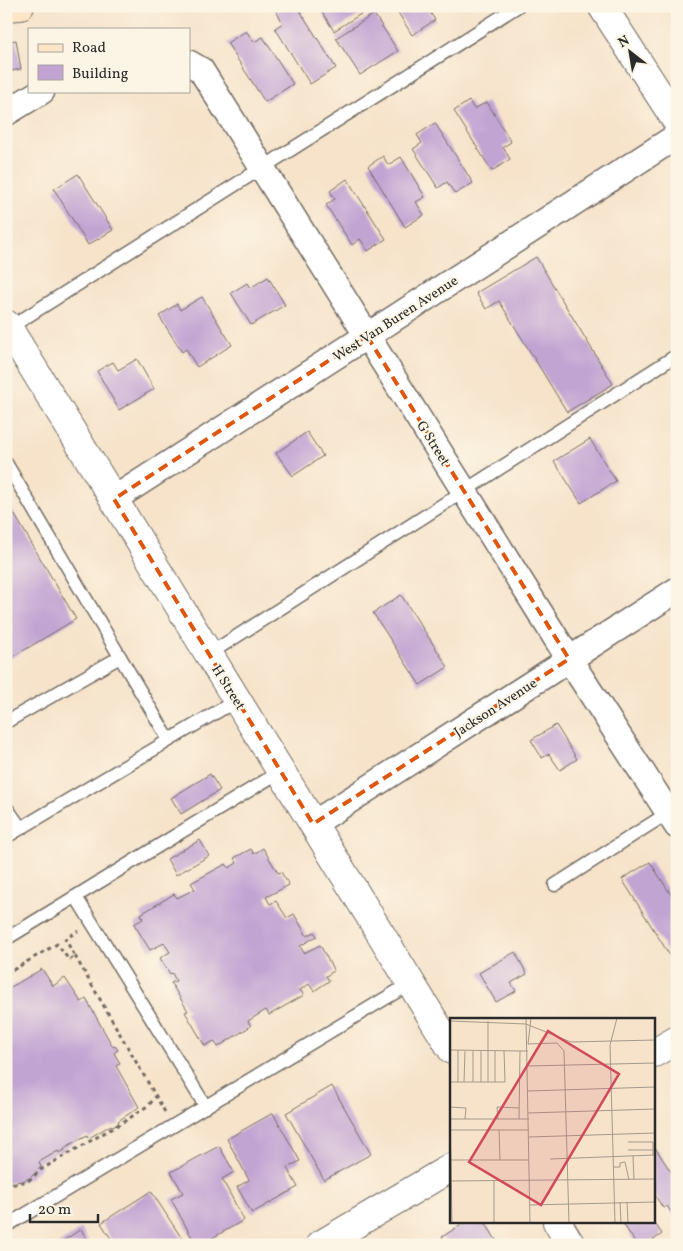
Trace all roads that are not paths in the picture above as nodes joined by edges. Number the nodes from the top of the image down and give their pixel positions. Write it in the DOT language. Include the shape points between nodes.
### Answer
graph roads {
  1 [pos="20,6"];
  2 [pos="518,6"];
  3 [pos="602,6"];
  4 [pos="6,7"];
  5 [pos="190,64"];
  6 [pos="40,92"];
  7 [pos="6,113"];
  8 [pos="677,122"];
  9 [pos="677,136"];
  10 [pos="262,169"];
  11 [pos="7,326"];
  12 [pos="367,336"];
  13 [pos="677,355"];
  14 [pos="6,463"];
  15 [pos="464,491"];
  16 [pos="114,499"];
  17 [pos="677,590"];
  18 [pos="209,654"];
  19 [pos="120,657"];
  20 [pos="569,659"];
  21 [pos="237,700"];
  22 [pos="6,722"];
  23 [pos="169,740"];
  24 [pos="280,771"];
  25 [pos="6,807"];
  26 [pos="674,815"];
  27 [pos="313,824"];
  28 [pos="20,828"];
  29 [pos="6,836"];
  30 [pos="555,885"];
  31 [pos="76,897"];
  32 [pos="6,939"];
  33 [pos="411,983"];
  34 [pos="677,1040"];
  35 [pos="450,1047"];
  36 [pos="656,1052"];
  37 [pos="206,1107"];
  38 [pos="450,1168"];
  39 [pos="558,1224"];
  40 [pos="6,1226"];
  41 [pos="320,1245"];
  42 [pos="571,1245"];
  1 -- 4 [label="main road"];
  2 -- 10 [label="lane"];
  3 -- 8 [label="street"];
  5 -- 10 [label="street, G Street" via="200,70"];
  6 -- 7 [label="street"];
  9 -- 12 [label="street, West Van Buren Avenue"];
  10 -- 11 [label="lane"];
  10 -- 12 [label="street, G Street"];
  11 -- 16 [label="street, H Street"];
  12 -- 15 [label="street, G Street"];
  12 -- 16 [label="street, West Van Buren Avenue"];
  13 -- 15 [label="lane"];
  14 -- 19 [label="lane"];
  15 -- 18 [label="lane"];
  15 -- 20 [label="street, G Street"];
  16 -- 18 [label="street, H Street"];
  17 -- 20 [label="street, Jackson Avenue"];
  18 -- 21 [label="street, H Street"];
  19 -- 22 [label="lane"];
  19 -- 23 [label="lane"];
  20 -- 26 [label="street, G Street"];
  20 -- 27 [label="street, Jackson Avenue"];
  21 -- 23 [label="lane"];
  21 -- 24 [label="street, H Street"];
  23 -- 28 [label="lane"];
  24 -- 27 [label="street, H Street"];
  24 -- 31 [label="lane"];
  25 -- 28 [label="lane"];
  26 -- 30 [label="lane"];
  27 -- 33 [label="street, H Street"];
  28 -- 29 [label="lane"];
  31 -- 32 [label="lane"];
  31 -- 37 [label="lane"];
  33 -- 35 [label="street, H Street"];
  33 -- 37 [label="lane"];
  34 -- 36 [label="street"];
  37 -- 40 [label="lane"];
  38 -- 41 [label="street"];
  39 -- 42 [label="street"];
}
